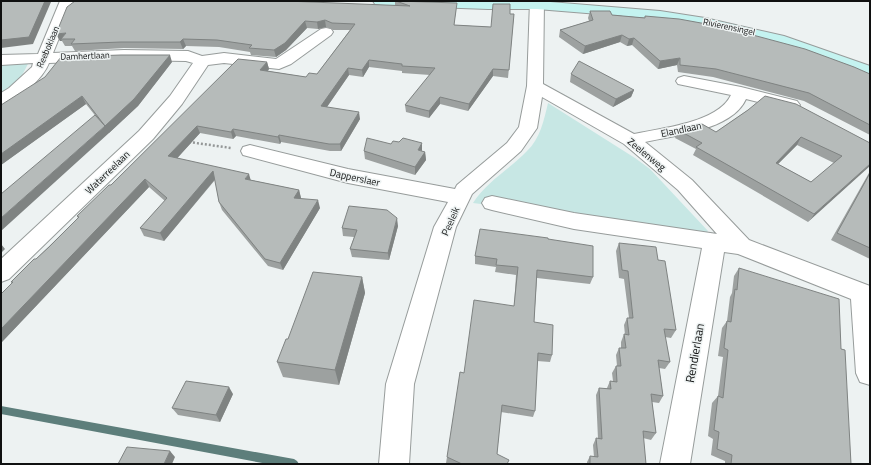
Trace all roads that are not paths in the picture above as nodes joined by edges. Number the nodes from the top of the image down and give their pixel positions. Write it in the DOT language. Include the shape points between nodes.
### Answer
graph roads {
  1 [pos="67,1"];
  2 [pos="380,1"];
  3 [pos="392,1"];
  4 [pos="537,6"];
  5 [pos="326,32"];
  6 [pos="45,57"];
  7 [pos="1,60"];
  8 [pos="201,61"];
  9 [pos="870,72"];
  10 [pos="684,81"];
  11 [pos="535,86"];
  12 [pos="741,92"];
  13 [pos="1,100"];
  14 [pos="804,110"];
  15 [pos="631,140"];
  16 [pos="250,151"];
  17 [pos="461,196"];
  18 [pos="492,203"];
  19 [pos="714,242"];
  20 [pos="741,246"];
  21 [pos="1,273"];
  22 [pos="866,295"];
  23 [pos="870,372"];
  24 [pos="394,464"];
  25 [pos="675,464"];
  1 -- 6 [label="street, Reeboklaan"];
  2 -- 3 [label="street, Rivierensingel"];
  3 -- 4 [label="street, Rivierensingel" via="488,5 510,9"];
  4 -- 9 [label="street, Rivierensingel" via="567,12 583,10 660,15 737,28 779,39"];
  4 -- 11 [label="street, Peeleik"];
  5 -- 8 [label="street, Damhertlaan" via="279,64 224,58"];
  6 -- 7 [label="street, Damhertlaan"];
  6 -- 8 [label="street, Damhertlaan" via="188,56"];
  6 -- 13 [label="street, Reeboklaan" via="39,69 15,92"];
  8 -- 21 [label="street, Waterreelaan" via="176,100 146,135"];
  10 -- 12 [label="street"];
  11 -- 15 [label="street, Zeelenweg"];
  11 -- 17 [label="street, Peeleik" via="528,128 514,147 464,190"];
  12 -- 14 [label="street" via="798,106"];
  12 -- 15 [label="street, Elandlaan" via="735,105 710,122"];
  15 -- 20 [label="street, Zeelenweg" via="685,185"];
  16 -- 17 [label="street, Dapperslaer" via="348,176"];
  17 -- 24 [label="street, Peeleik" via="445,227 400,384"];
  18 -- 19 [label="street, Zeelenweg" via="574,221"];
  19 -- 20 [label="street, Zeelenweg"];
  19 -- 25 [label="street, Rendierlaan"];
  20 -- 22 [label="street, Zeelenweg"];
  22 -- 23 [label="street"];
}
